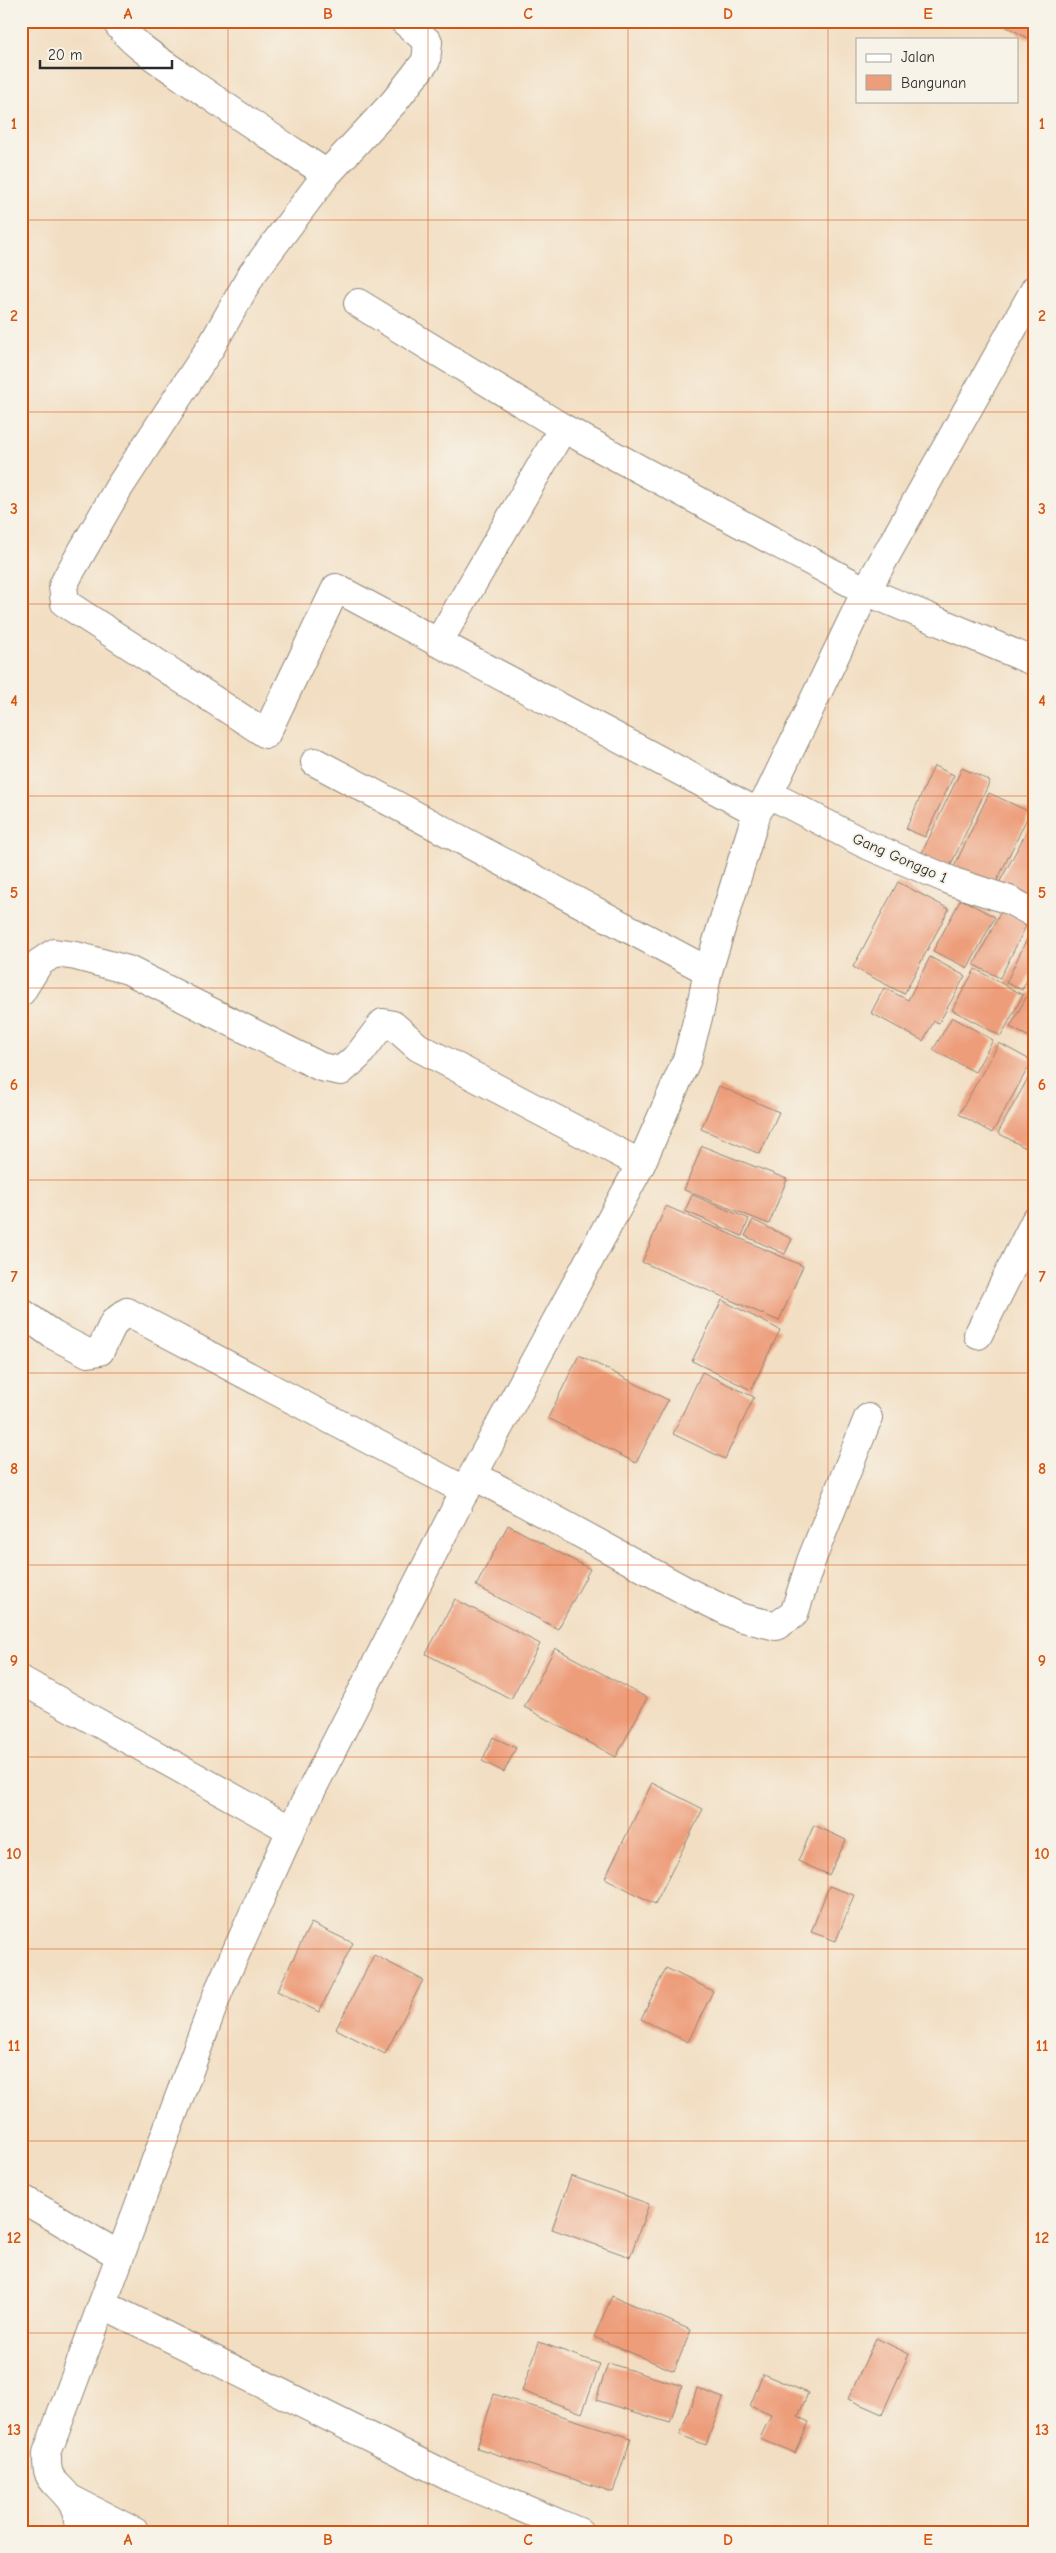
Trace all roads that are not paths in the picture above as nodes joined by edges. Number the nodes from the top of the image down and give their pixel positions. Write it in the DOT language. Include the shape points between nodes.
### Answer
graph roads {
  1 [pos="116,21"];
  2 [pos="404,21"];
  3 [pos="327,174"];
  4 [pos="1035,289"];
  5 [pos="358,303"];
  6 [pos="563,428"];
  7 [pos="866,591"];
  8 [pos="438,643"];
  9 [pos="1035,662"];
  10 [pos="315,762"];
  11 [pos="763,803"];
  12 [pos="1035,914"];
  13 [pos="708,971"];
  14 [pos="21,992"];
  15 [pos="640,1164"];
  16 [pos="1035,1221"];
  17 [pos="21,1312"];
  18 [pos="978,1335"];
  19 [pos="868,1418"];
  20 [pos="469,1483"];
  21 [pos="21,1680"];
  22 [pos="291,1830"];
  23 [pos="21,2198"];
  24 [pos="120,2255"];
  25 [pos="104,2305"];
  26 [pos="69,2498"];
  27 [pos="80,2532"];
  28 [pos="135,2532"];
  29 [pos="579,2532"];
  1 -- 3 [label="street" via="151,54 227,109"];
  2 -- 3 [label="street" via="428,42 426,61 394,102"];
  3 -- 8 [label="street, Gang Gonggo 1" via="252,274 212,345 118,489 63,586 65,603 266,734 336,588"];
  4 -- 7 [label="street"];
  5 -- 6 [label="street"];
  6 -- 7 [label="street"];
  6 -- 8 [label="street"];
  7 -- 9 [label="street"];
  7 -- 11 [label="street"];
  8 -- 11 [label="street, Gang Gonggo 1"];
  10 -- 13 [label="street"];
  11 -- 12 [label="street, Gang Gonggo 1" via="954,882 1009,900"];
  11 -- 13 [label="street"];
  13 -- 15 [label="street" via="687,1059"];
  14 -- 15 [label="street" via="39,963 54,953 76,956 128,970 321,1067 340,1071 358,1056 383,1023 393,1025 418,1047"];
  15 -- 20 [label="street"];
  16 -- 18 [label="street"];
  17 -- 20 [label="street" via="53,1335 88,1353 100,1351 114,1322 127,1312"];
  19 -- 20 [label="street" via="810,1561 794,1614 776,1626 739,1617"];
  20 -- 22 [label="street"];
  21 -- 22 [label="street"];
  22 -- 24 [label="street" via="219,1990"];
  23 -- 24 [label="street"];
  24 -- 25 [label="street"];
  25 -- 26 [label="street" via="47,2453 51,2481"];
  25 -- 29 [label="street" via="454,2479"];
  26 -- 27 [label="street" via="78,2514"];
  26 -- 28 [label="street"];
}
